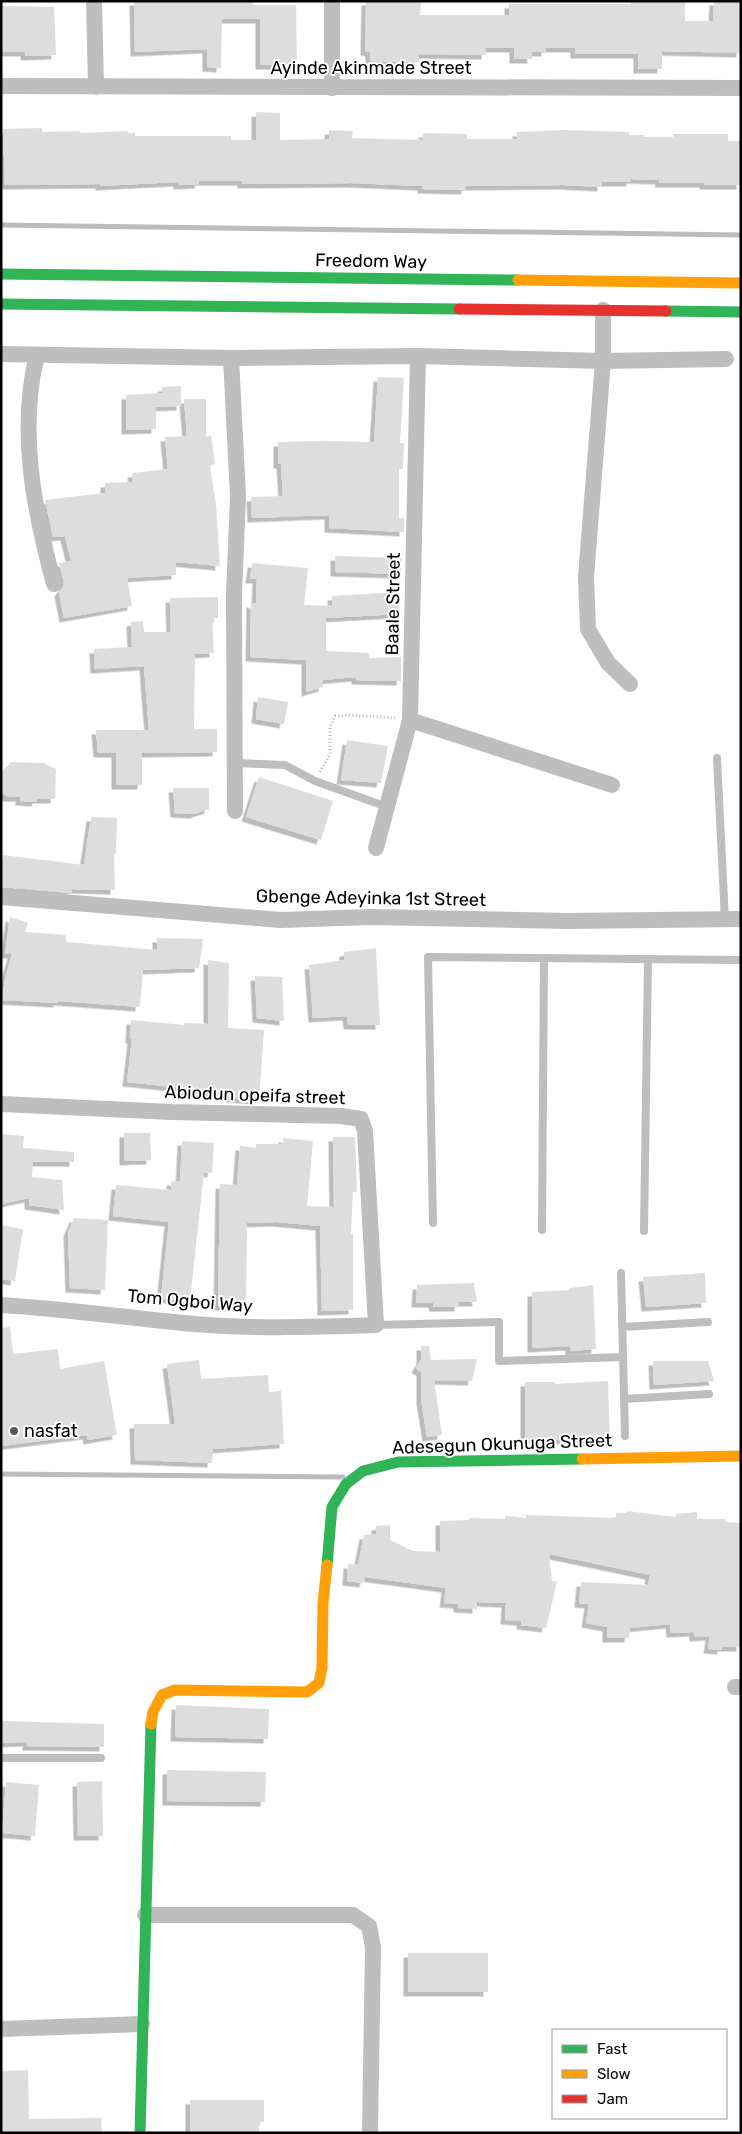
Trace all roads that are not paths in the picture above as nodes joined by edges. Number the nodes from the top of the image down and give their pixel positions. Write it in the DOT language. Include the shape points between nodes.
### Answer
graph roads {
  1 [pos="94,1"];
  2 [pos="332,1"];
  3 [pos="1,86"];
  4 [pos="96,87"];
  5 [pos="332,88"];
  6 [pos="741,88"];
  7 [pos="1,274"];
  8 [pos="741,283"];
  9 [pos="1,304"];
  10 [pos="603,310"];
  11 [pos="741,312"];
  12 [pos="1,354"];
  13 [pos="37,354"];
  14 [pos="418,356"];
  15 [pos="232,358"];
  16 [pos="726,360"];
  17 [pos="603,361"];
  18 [pos="54,584"];
  19 [pos="630,684"];
  20 [pos="410,720"];
  21 [pos="717,758"];
  22 [pos="235,763"];
  23 [pos="612,785"];
  24 [pos="387,807"];
  25 [pos="235,811"];
  26 [pos="376,848"];
  27 [pos="1,897"];
  28 [pos="733,919"];
  29 [pos="544,958"];
  30 [pos="648,959"];
  31 [pos="741,960"];
  32 [pos="1,1104"];
  33 [pos="433,1223"];
  34 [pos="542,1230"];
  35 [pos="644,1231"];
  36 [pos="621,1273"];
  37 [pos="1,1304"];
  38 [pos="708,1322"];
  39 [pos="376,1326"];
  40 [pos="622,1327"];
  41 [pos="623,1357"];
  42 [pos="709,1394"];
  43 [pos="624,1399"];
  44 [pos="625,1436"];
  45 [pos="741,1456"];
  46 [pos="1,1758"];
  47 [pos="101,1758"];
  48 [pos="145,1915"];
  49 [pos="142,2024"];
  50 [pos="1,2029"];
  51 [pos="140,2133"];
  52 [pos="370,2133"];
  1 -- 4 [label="street"];
  2 -- 5 [label="street"];
  3 -- 4 [label="street, Ayinde Akinmade Street"];
  4 -- 5 [label="street, Ayinde Akinmade Street"];
  5 -- 6 [label="street, Ayinde Akinmade Street"];
  7 -- 8 [label="main road, Freedom Way"];
  9 -- 10 [label="main road"];
  10 -- 11 [label="main road"];
  10 -- 17 [label="street"];
  12 -- 13 [label="street"];
  13 -- 15 [label="street"];
  13 -- 18 [label="street" via="28,410 29,459 44,548"];
  14 -- 15 [label="street"];
  14 -- 17 [label="street"];
  14 -- 20 [label="street, Baale Street"];
  15 -- 22 [label="street" via="238,496 234,595"];
  16 -- 17 [label="street"];
  17 -- 19 [label="street" via="586,577 588,629 608,663"];
  20 -- 23 [label="street"];
  20 -- 24 [label="street, Baale Street"];
  21 -- 28 [label="lane"];
  22 -- 24 [label="lane" via="285,765 315,781"];
  22 -- 25 [label="street"];
  24 -- 26 [label="street, Baale Street"];
  27 -- 28 [label="street, Gbenge Adeyinka 1st Street" via="281,920"];
  29 -- 30 [label="lane"];
  29 -- 33 [label="lane" via="428,957"];
  29 -- 34 [label="lane"];
  30 -- 31 [label="lane"];
  30 -- 35 [label="lane"];
  32 -- 39 [label="street, Abiodun opeifa street" via="361,1119 365,1131"];
  36 -- 40 [label="lane"];
  37 -- 39 [label="street, Tom Ogboi Way" via="195,1324 292,1328"];
  38 -- 40 [label="lane"];
  39 -- 41 [label="lane" via="500,1322 499,1361"];
  40 -- 41 [label="lane"];
  41 -- 43 [label="lane"];
  42 -- 43 [label="lane"];
  43 -- 44 [label="lane"];
  45 -- 48 [label="main road, Adesegun Okunuga Street" via="398,1462 363,1471 346,1484 332,1507 323,1603 322,1668 318,1683 307,1692 175,1690 162,1695 153,1712"];
  46 -- 47 [label="lane"];
  48 -- 49 [label="main road, Adesegun Okunuga Street"];
  48 -- 52 [label="street" via="353,1915 369,1926 373,1947"];
  49 -- 50 [label="street"];
  49 -- 51 [label="main road, Adesegun Okunuga Street"];
}
